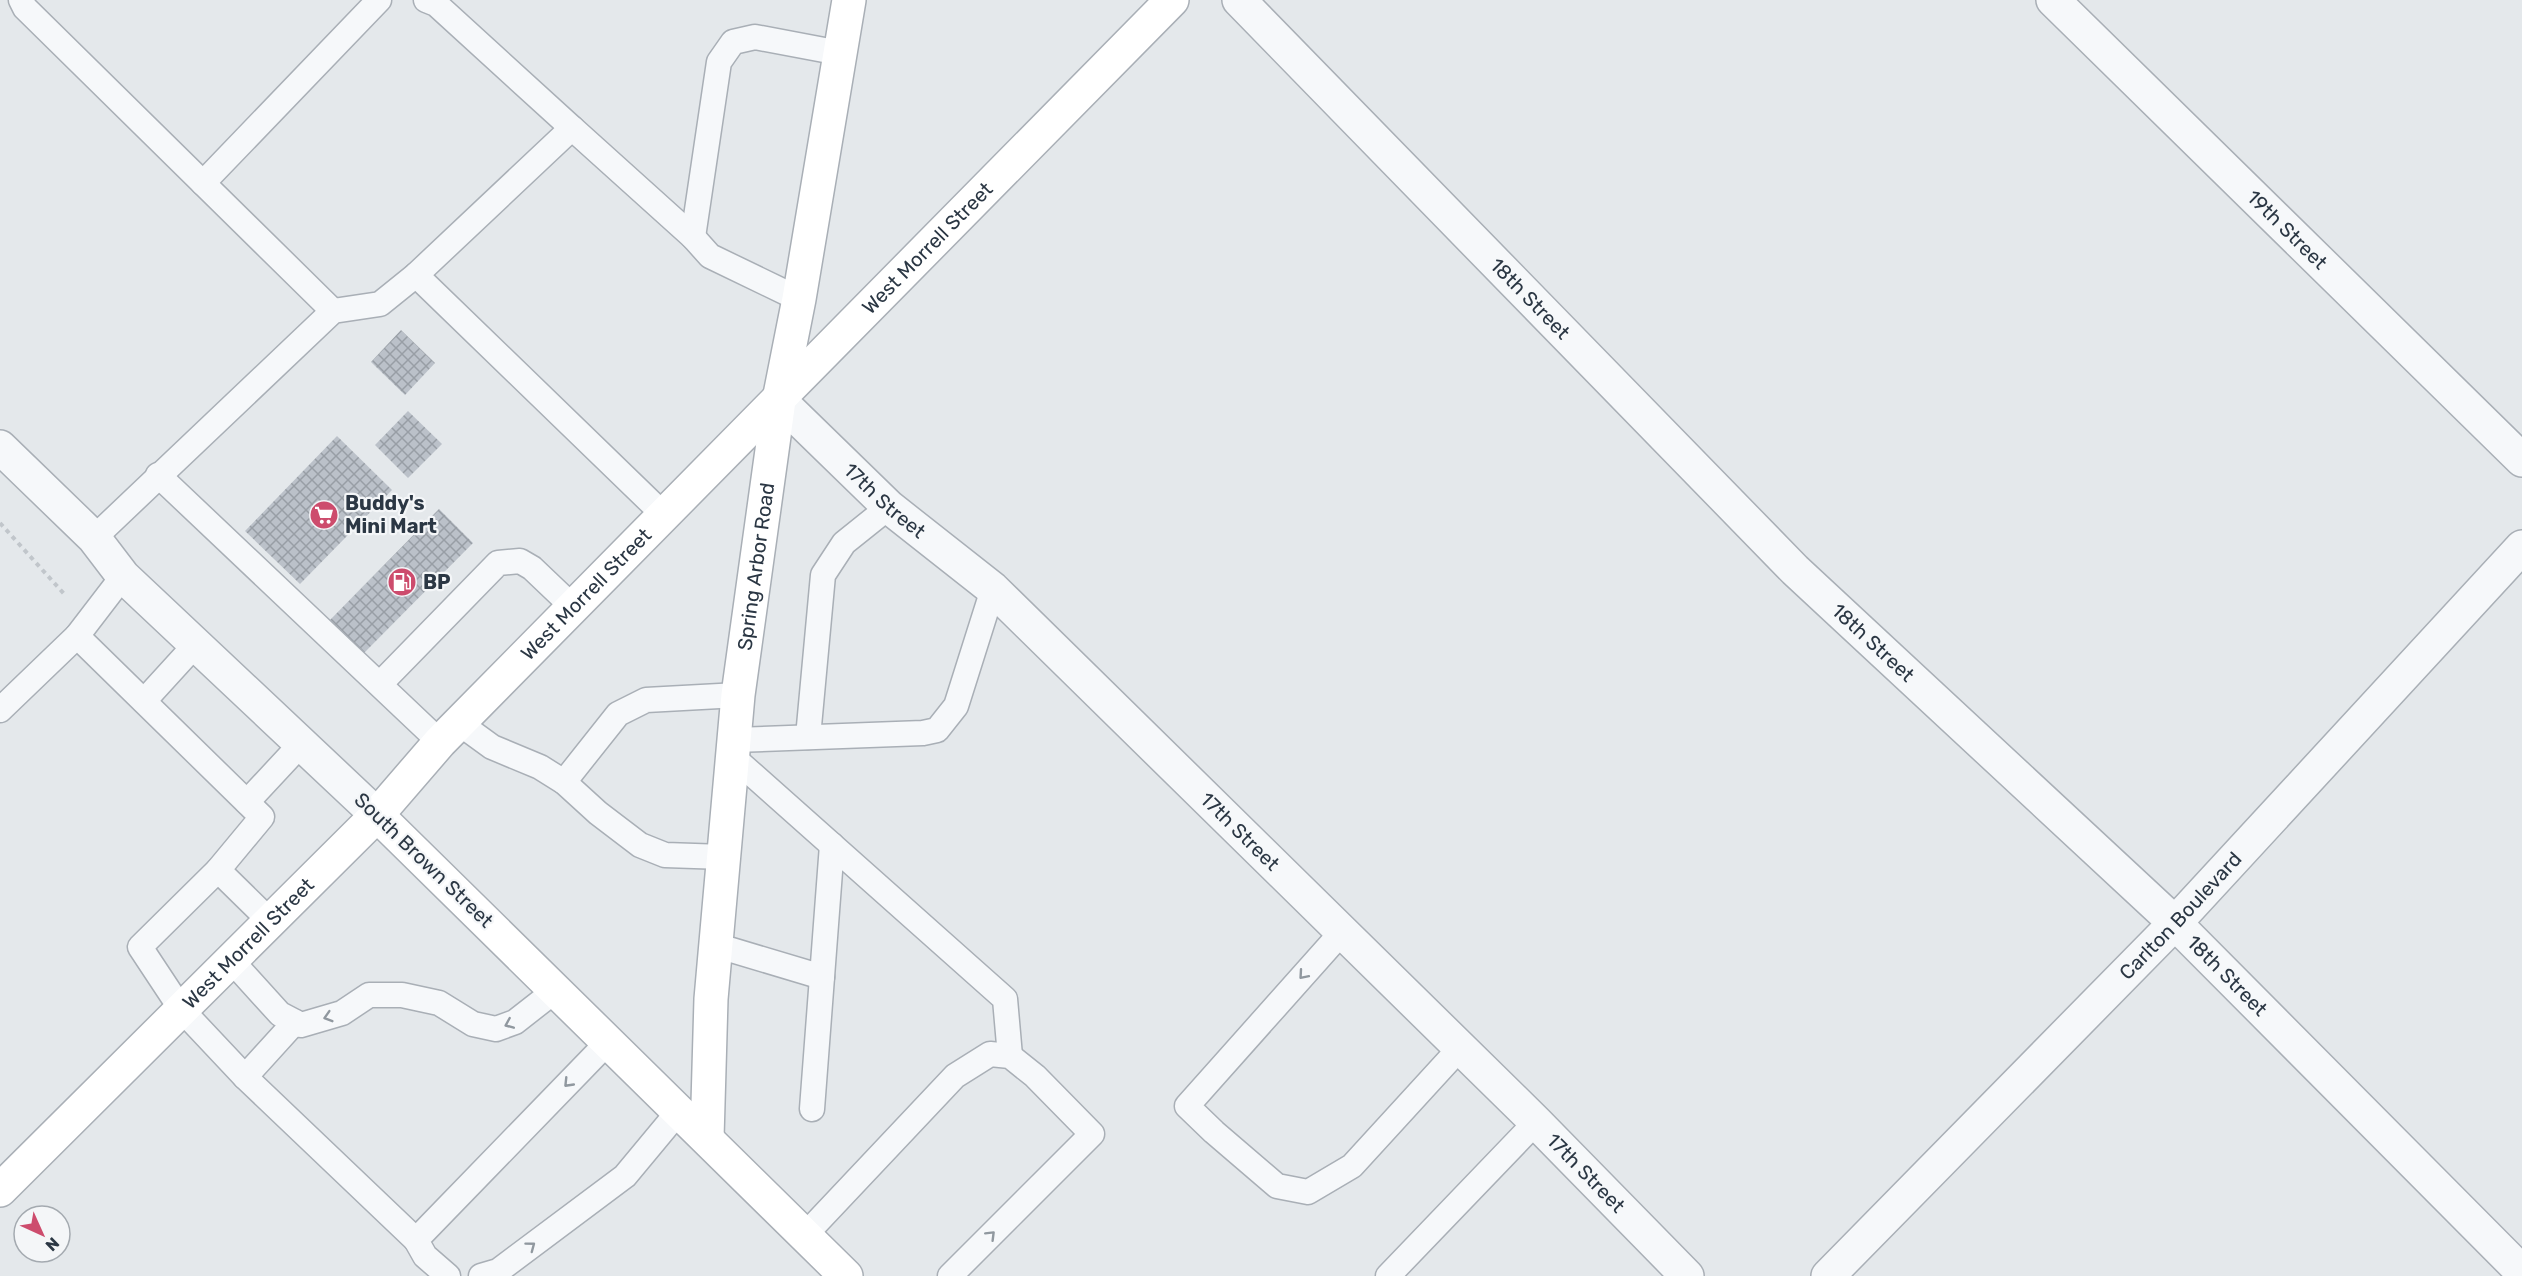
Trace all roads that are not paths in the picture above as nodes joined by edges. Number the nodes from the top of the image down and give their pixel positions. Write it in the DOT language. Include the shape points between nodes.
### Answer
graph roads {
  1 [pos="21,0"];
  2 [pos="379,0"];
  3 [pos="426,0"];
  4 [pos="1172,0"];
  5 [pos="1239,0"];
  6 [pos="2053,0"];
  7 [pos="846,2"];
  8 [pos="840,53"];
  9 [pos="572,128"];
  10 [pos="203,183"];
  11 [pos="693,237"];
  12 [pos="416,275"];
  13 [pos="799,299"];
  14 [pos="333,311"];
  15 [pos="779,400"];
  16 [pos="0,447"];
  17 [pos="2522,460"];
  18 [pos="158,475"];
  19 [pos="889,507"];
  20 [pos="665,516"];
  21 [pos="94,538"];
  22 [pos="2522,547"];
  23 [pos="123,576"];
  24 [pos="993,590"];
  25 [pos="574,608"];
  26 [pos="77,636"];
  27 [pos="196,644"];
  28 [pos="380,684"];
  29 [pos="738,695"];
  30 [pos="144,701"];
  31 [pos="0,710"];
  32 [pos="450,732"];
  33 [pos="808,737"];
  34 [pos="302,743"];
  35 [pos="734,749"];
  36 [pos="564,782"];
  37 [pos="247,802"];
  38 [pos="377,814"];
  39 [pos="832,845"];
  40 [pos="724,857"];
  41 [pos="218,870"];
  42 [pos="271,922"];
  43 [pos="2175,923"];
  44 [pos="1342,932"];
  45 [pos="715,945"];
  46 [pos="231,960"];
  47 [pos="822,977"];
  48 [pos="556,990"];
  49 [pos="181,1009"];
  50 [pos="295,1022"];
  51 [pos="609,1041"];
  52 [pos="1460,1048"];
  53 [pos="1010,1056"];
  54 [pos="245,1077"];
  55 [pos="812,1109"];
  56 [pos="679,1110"];
  57 [pos="1536,1122"];
  58 [pos="707,1138"];
  59 [pos="0,1190"];
  60 [pos="805,1235"];
  61 [pos="416,1240"];
  62 [pos="2522,1272"];
  63 [pos="1682,1274"];
  64 [pos="448,1276"];
  65 [pos="482,1276"];
  66 [pos="846,1276"];
  67 [pos="950,1276"];
  68 [pos="1388,1276"];
  69 [pos="1828,1276"];
  1 -- 10 [label="lane"];
  2 -- 10 [label="lane"];
  3 -- 9 [label="lane"];
  4 -- 15 [label="street, West Morrell Street"];
  5 -- 43 [label="street, 18th Street" via="1795,570"];
  6 -- 17 [label="street, 19th Street"];
  7 -- 8 [label="street, Spring Arbor Road"];
  8 -- 11 [label="lane" via="755,37 733,42 719,62"];
  8 -- 13 [label="street, Spring Arbor Road"];
  9 -- 11 [label="lane"];
  9 -- 12 [label="lane"];
  10 -- 14 [label="lane"];
  11 -- 13 [label="lane" via="710,256"];
  12 -- 14 [label="lane" via="380,304"];
  12 -- 20 [label="lane"];
  13 -- 15 [label="street, Spring Arbor Road"];
  14 -- 18 [label="lane"];
  15 -- 19 [label="street, 17th Street"];
  15 -- 20 [label="street, West Morrell Street"];
  15 -- 29 [label="street, Spring Arbor Road"];
  16 -- 21 [label="street, South Brown Street"];
  18 -- 21 [label="lane"];
  18 -- 28 [label="lane"];
  19 -- 24 [label="street, 17th Street"];
  19 -- 33 [label="lane" via="844,543 823,575"];
  20 -- 25 [label="street, West Morrell Street"];
  21 -- 23 [label="street, South Brown Street"];
  22 -- 43 [label="street, Carlton Boulevard"];
  23 -- 26 [label="lane"];
  23 -- 27 [label="street, South Brown Street"];
  24 -- 33 [label="lane" via="956,706 937,730"];
  24 -- 44 [label="street, 17th Street"];
  25 -- 28 [label="lane" via="532,568 520,561 498,563"];
  25 -- 32 [label="street, West Morrell Street"];
  26 -- 30 [label="lane"];
  26 -- 31 [label="lane"];
  27 -- 30 [label="lane"];
  27 -- 34 [label="street, South Brown Street"];
  28 -- 32 [label="lane"];
  29 -- 35 [label="street, Spring Arbor Road"];
  29 -- 36 [label="lane" via="646,700 627,709 618,714"];
  30 -- 37 [label="lane"];
  32 -- 36 [label="lane" via="540,767"];
  32 -- 38 [label="street, West Morrell Street"];
  33 -- 35 [label="lane"];
  34 -- 37 [label="lane"];
  34 -- 38 [label="street, South Brown Street"];
  35 -- 39 [label="lane"];
  35 -- 40 [label="street, Spring Arbor Road"];
  36 -- 40 [label="lane" via="640,845 665,855"];
  37 -- 41 [label="lane" via="262,817"];
  38 -- 42 [label="street, West Morrell Street"];
  38 -- 48 [label="street, South Brown Street"];
  39 -- 47 [label="lane"];
  39 -- 53 [label="lane" via="1005,999"];
  40 -- 45 [label="street, Spring Arbor Road"];
  41 -- 42 [label="lane"];
  41 -- 49 [label="lane" via="140,947"];
  42 -- 46 [label="street, West Morrell Street"];
  43 -- 62 [label="street, 18th Street"];
  43 -- 69 [label="street, Carlton Boulevard"];
  44 -- 52 [label="street, 17th Street"];
  44 -- 52 [label="lane, one-way" via="1187,1106 1277,1186 1308,1192 1352,1166"];
  45 -- 47 [label="lane"];
  45 -- 58 [label="street, Spring Arbor Road"];
  46 -- 49 [label="street, West Morrell Street"];
  46 -- 50 [label="lane" via="280,1014"];
  47 -- 55 [label="lane"];
  48 -- 50 [label="lane, one-way" via="515,1022 495,1029 473,1024 439,1004 402,994 369,995 342,1013 301,1025"];
  48 -- 51 [label="street, South Brown Street"];
  49 -- 54 [label="lane"];
  49 -- 59 [label="street, West Morrell Street"];
  50 -- 54 [label="lane"];
  51 -- 56 [label="street, South Brown Street"];
  51 -- 61 [label="lane, one-way"];
  52 -- 57 [label="street, 17th Street"];
  53 -- 60 [label="lane" via="990,1054 955,1076"];
  67 -- 53 [label="lane, one-way" via="1092,1134"];
  54 -- 61 [label="lane"];
  56 -- 58 [label="street, South Brown Street"];
  65 -- 56 [label="lane, one-way" via="498,1271 625,1176"];
  57 -- 63 [label="street, 17th Street"];
  57 -- 68 [label="lane"];
  58 -- 60 [label="street, South Brown Street"];
  60 -- 66 [label="street, South Brown Street"];
  61 -- 64 [label="lane" via="425,1256"];
}
